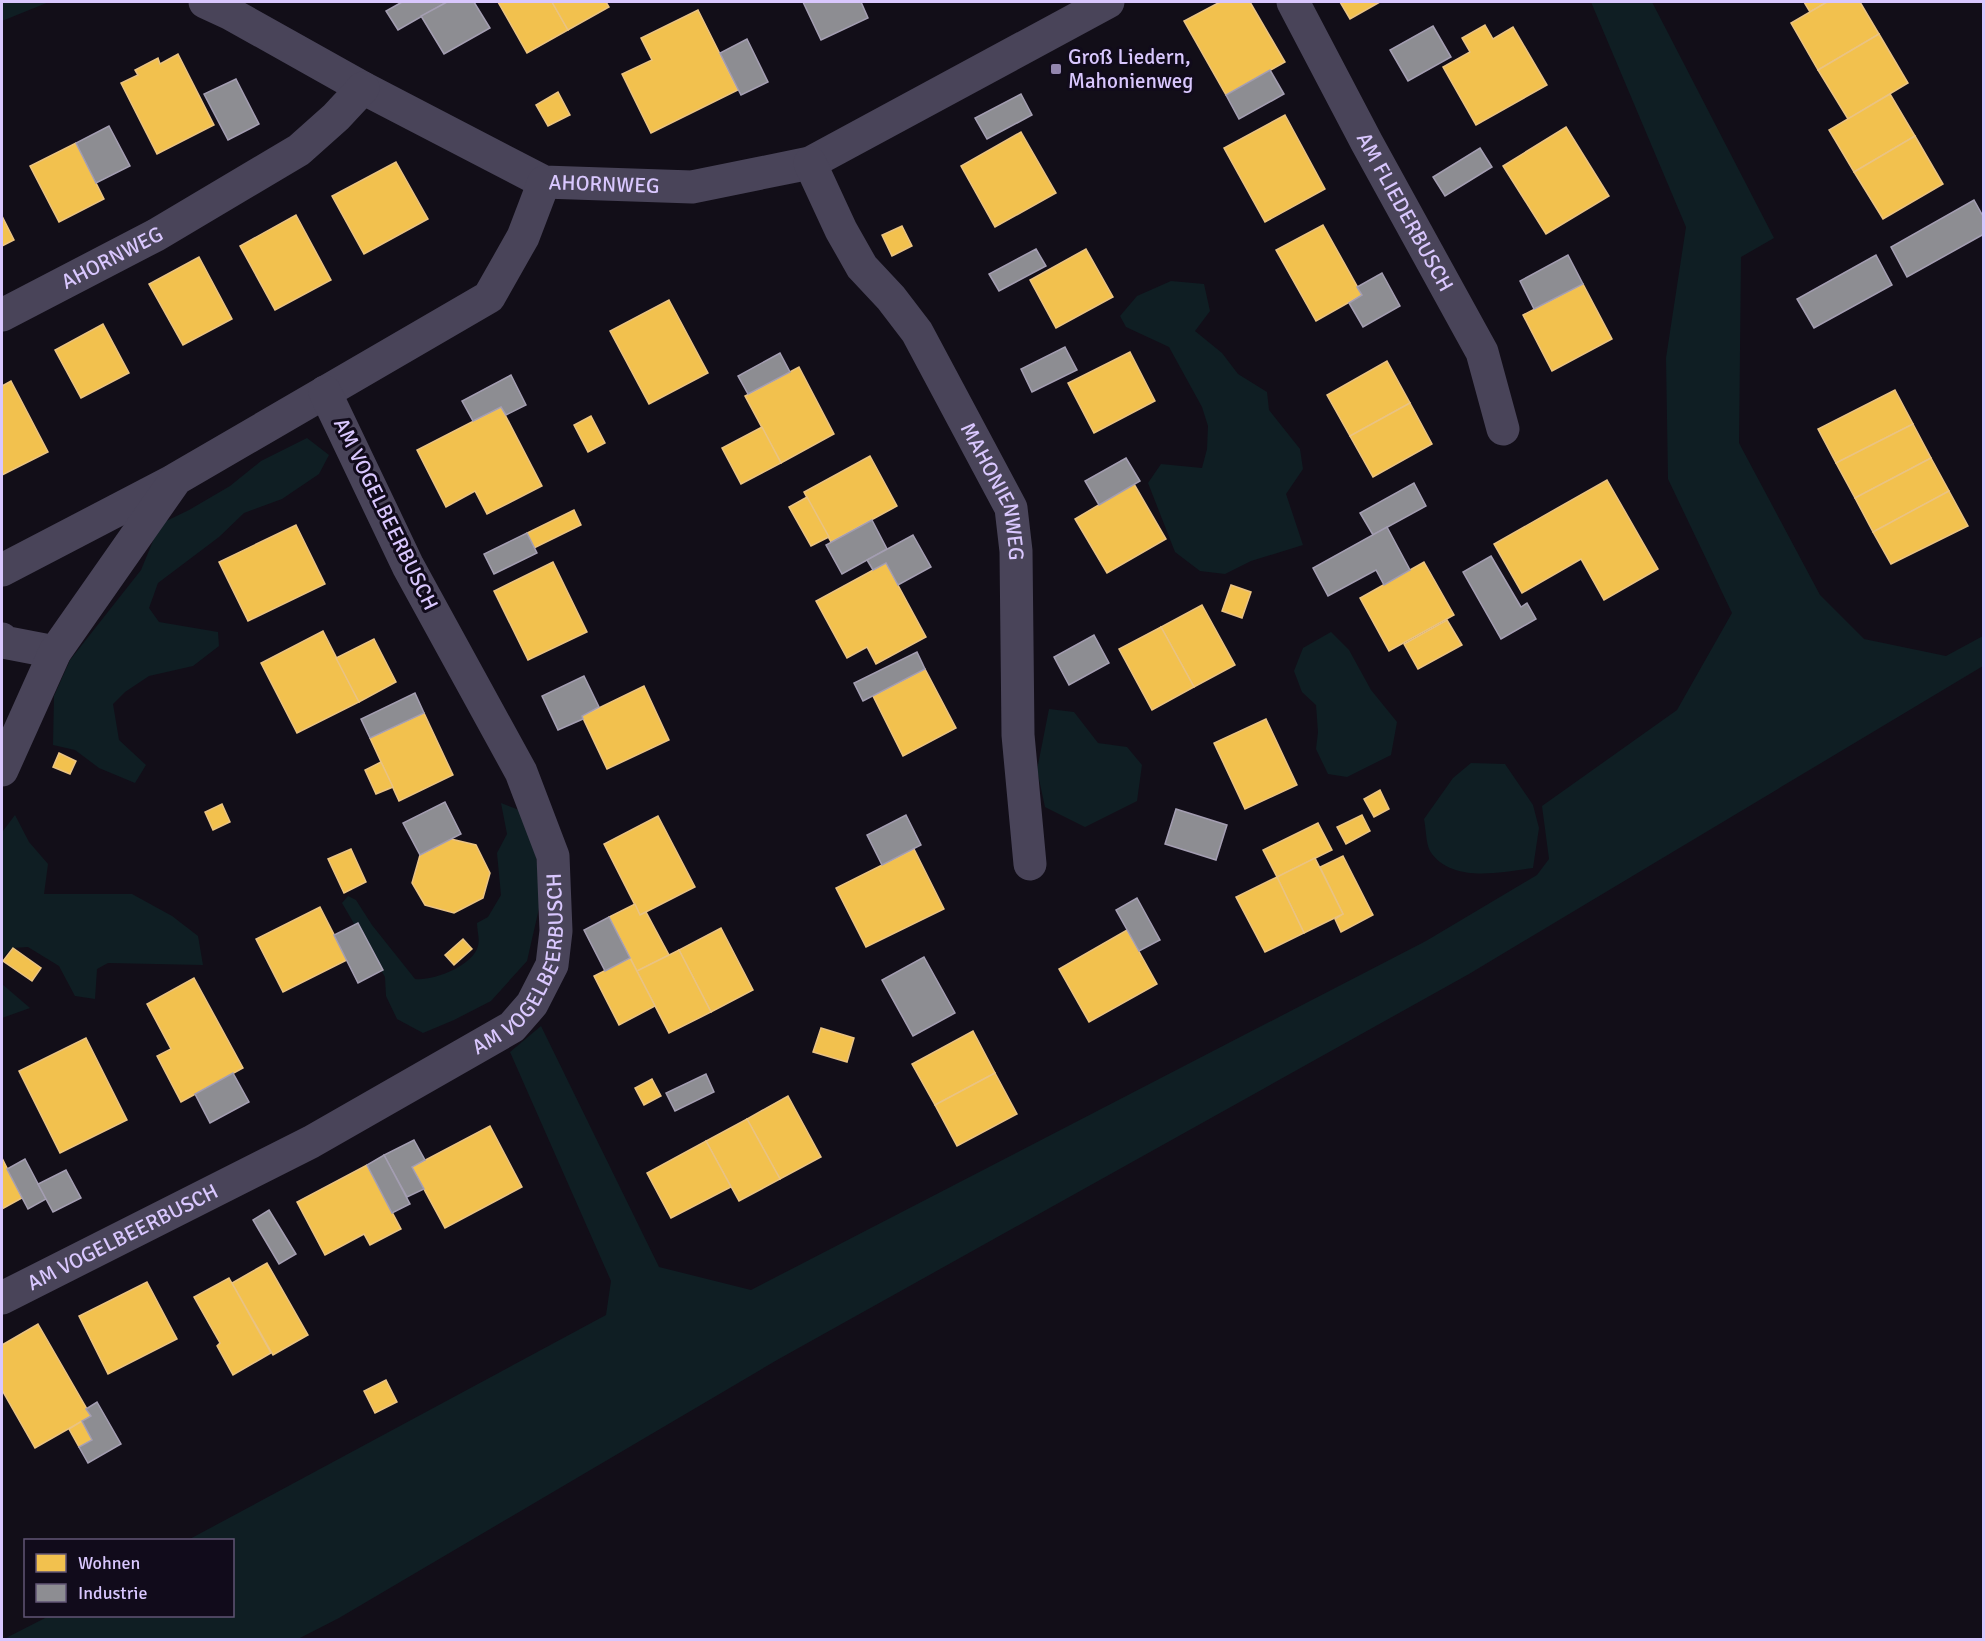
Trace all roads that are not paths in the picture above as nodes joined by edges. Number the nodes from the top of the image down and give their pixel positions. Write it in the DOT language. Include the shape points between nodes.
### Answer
graph roads {
  1 [pos="1108,2"];
  2 [pos="1293,2"];
  3 [pos="224,6"];
  4 [pos="363,88"];
  5 [pos="810,164"];
  6 [pos="544,182"];
  7 [pos="2,315"];
  8 [pos="326,392"];
  9 [pos="1503,429"];
  10 [pos="176,479"];
  11 [pos="2,570"];
  12 [pos="2,639"];
  13 [pos="56,652"];
  14 [pos="2,770"];
  15 [pos="1030,864"];
  16 [pos="2,1298"];
  1 -- 5 [label="street, AHORNWEG"];
  2 -- 9 [label="street, AM FLIEDERBUSCH" via="1482,352"];
  3 -- 4 [label="street"];
  4 -- 6 [label="street"];
  4 -- 7 [label="street, AHORNWEG" via="299,150 156,235"];
  5 -- 6 [label="street, AHORNWEG" via="692,187"];
  5 -- 15 [label="street, MAHONIENWEG" via="862,267 917,332 1011,508 1016,551 1018,735"];
  6 -- 8 [label="street, AHORNWEG" via="523,237 489,297"];
  8 -- 10 [label="street, AHORNWEG"];
  8 -- 16 [label="street, AM VOGELBEERBUSCH" via="408,566 521,772 553,856 556,931 552,965 532,1004 512,1027 311,1142"];
  10 -- 11 [label="street, AHORNWEG"];
  10 -- 13 [label="street, AHORNWEG"];
  12 -- 13 [label="street"];
  13 -- 14 [label="street, AHORNWEG"];
}
